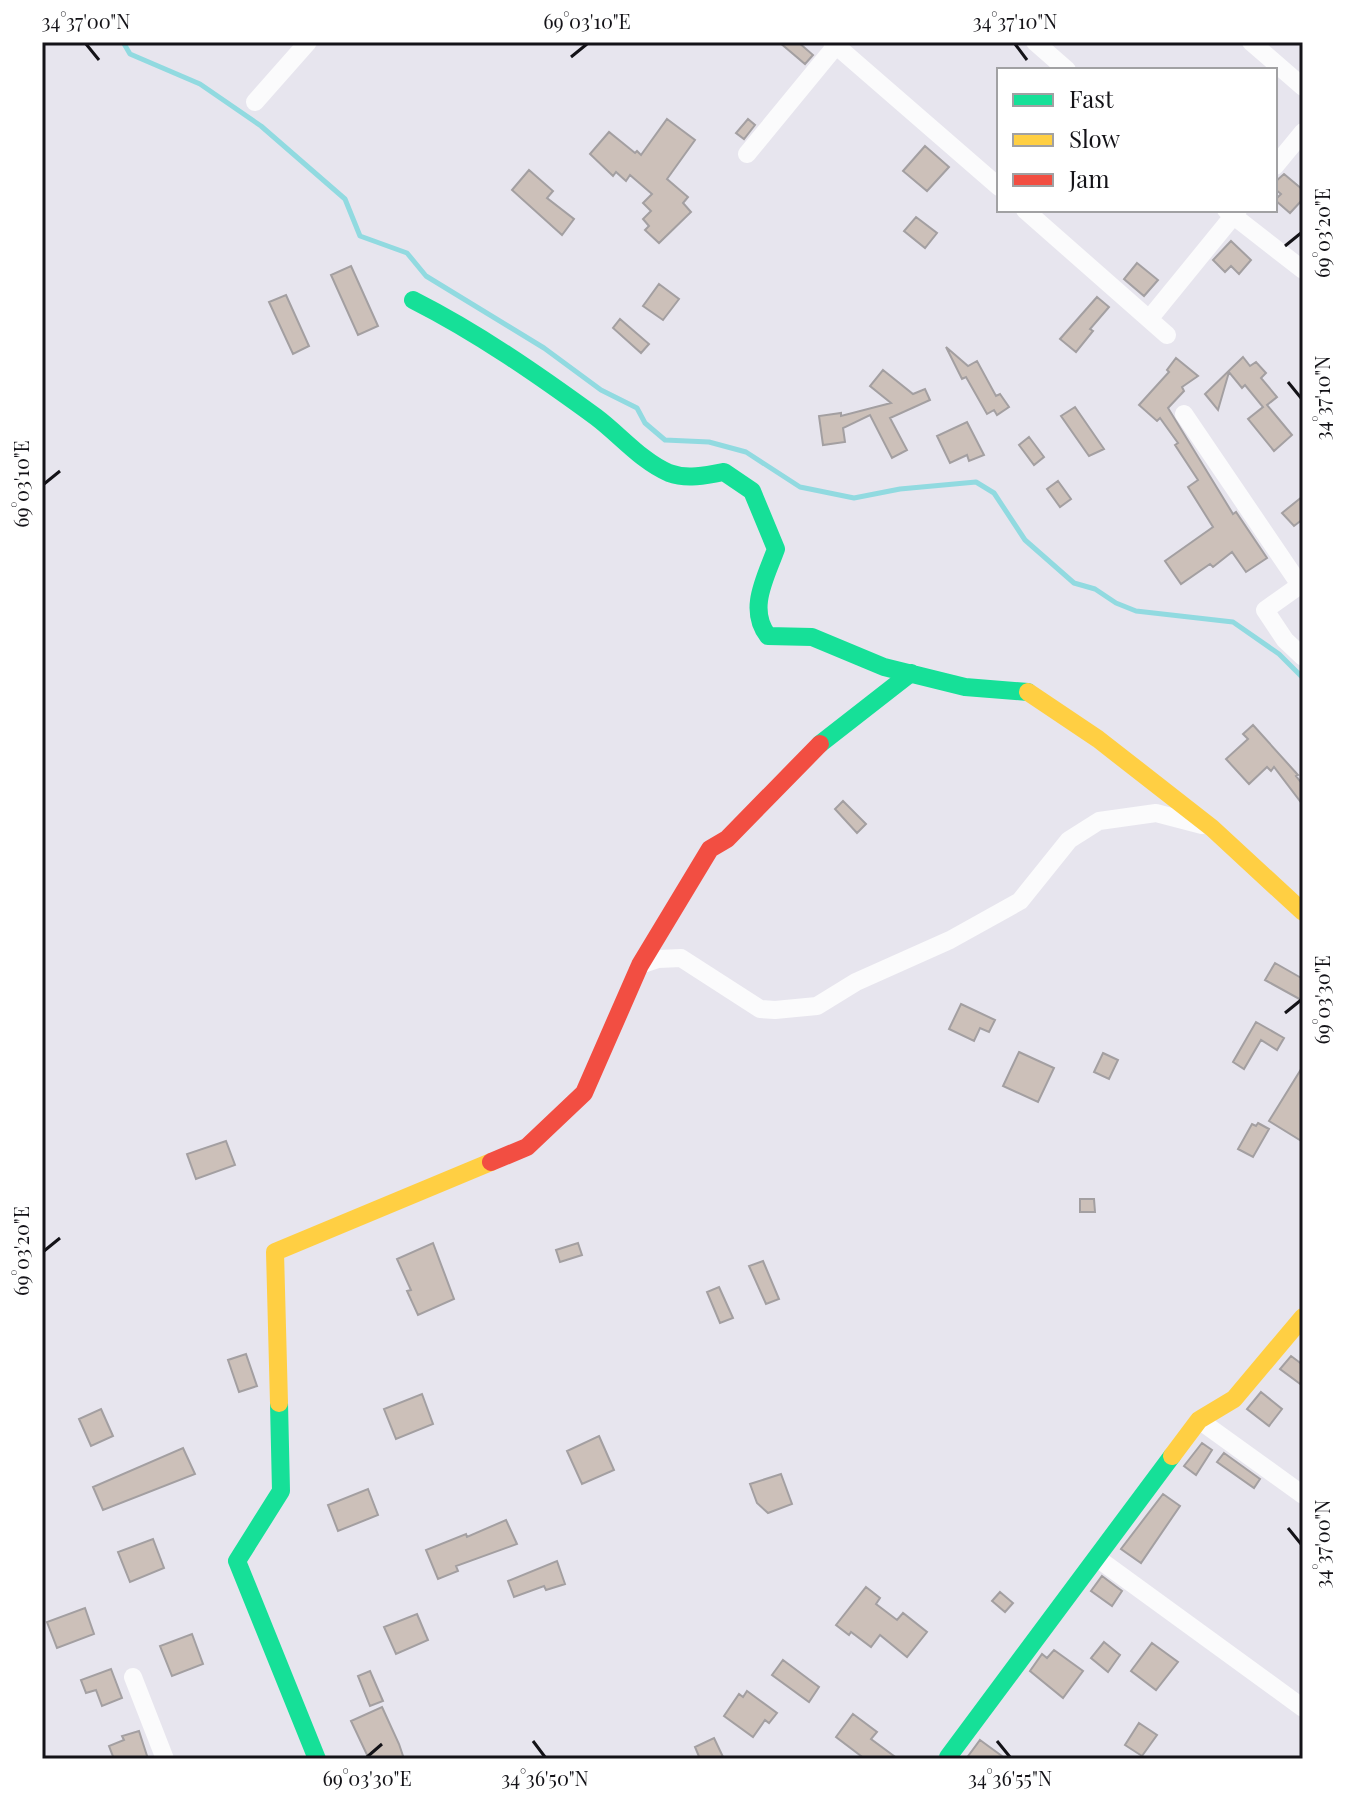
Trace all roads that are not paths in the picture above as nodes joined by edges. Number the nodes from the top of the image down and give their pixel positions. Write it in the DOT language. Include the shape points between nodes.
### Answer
graph roads {
  1 [pos="308,42"];
  2 [pos="1035,42"];
  3 [pos="1251,42"];
  4 [pos="836,43"];
  5 [pos="1065,68"];
  6 [pos="1303,87"];
  7 [pos="255,102"];
  8 [pos="1303,132"];
  9 [pos="747,154"];
  10 [pos="1277,164"];
  11 [pos="997,185"];
  12 [pos="1027,212"];
  13 [pos="1233,212"];
  14 [pos="1303,270"];
  15 [pos="413,300"];
  16 [pos="1150,318"];
  17 [pos="1167,335"];
  18 [pos="1184,414"];
  19 [pos="1301,584"];
  20 [pos="1303,657"];
  21 [pos="911,673"];
  22 [pos="1212,828"];
  23 [pos="1299,902"];
  24 [pos="640,965"];
  25 [pos="1303,1317"];
  26 [pos="1199,1420"];
  27 [pos="1303,1495"];
  28 [pos="1097,1558"];
  29 [pos="133,1677"];
  30 [pos="1303,1708"];
  31 [pos="948,1757"];
  32 [pos="165,1759"];
  33 [pos="317,1759"];
  1 -- 7 [label="street"];
  2 -- 5 [label="street"];
  3 -- 6 [label="street"];
  4 -- 9 [label="street"];
  4 -- 11 [label="street"];
  8 -- 10 [label="street"];
  12 -- 16 [label="street"];
  13 -- 14 [label="street"];
  13 -- 16 [label="street"];
  15 -- 21 [label="street" via="502,349 658,467 683,477 724,472 752,491 776,549 757,611 768,636 812,637"];
  16 -- 17 [label="street"];
  18 -- 19 [label="street"];
  19 -- 20 [label="street" via="1265,610"];
  21 -- 22 [label="street" via="965,687 1026,690"];
  21 -- 24 [label="street" via="826,738 727,839 710,849"];
  22 -- 23 [label="street"];
  22 -- 24 [label="street" via="1156,813 1099,821 1069,840 1020,901 817,1006 760,1009 681,958"];
  24 -- 33 [label="street" via="584,1093 527,1147 275,1252 281,1491 237,1561"];
  25 -- 26 [label="street" via="1234,1399"];
  26 -- 27 [label="street"];
  26 -- 28 [label="street"];
  28 -- 30 [label="street"];
  28 -- 31 [label="street"];
  29 -- 32 [label="street"];
}
